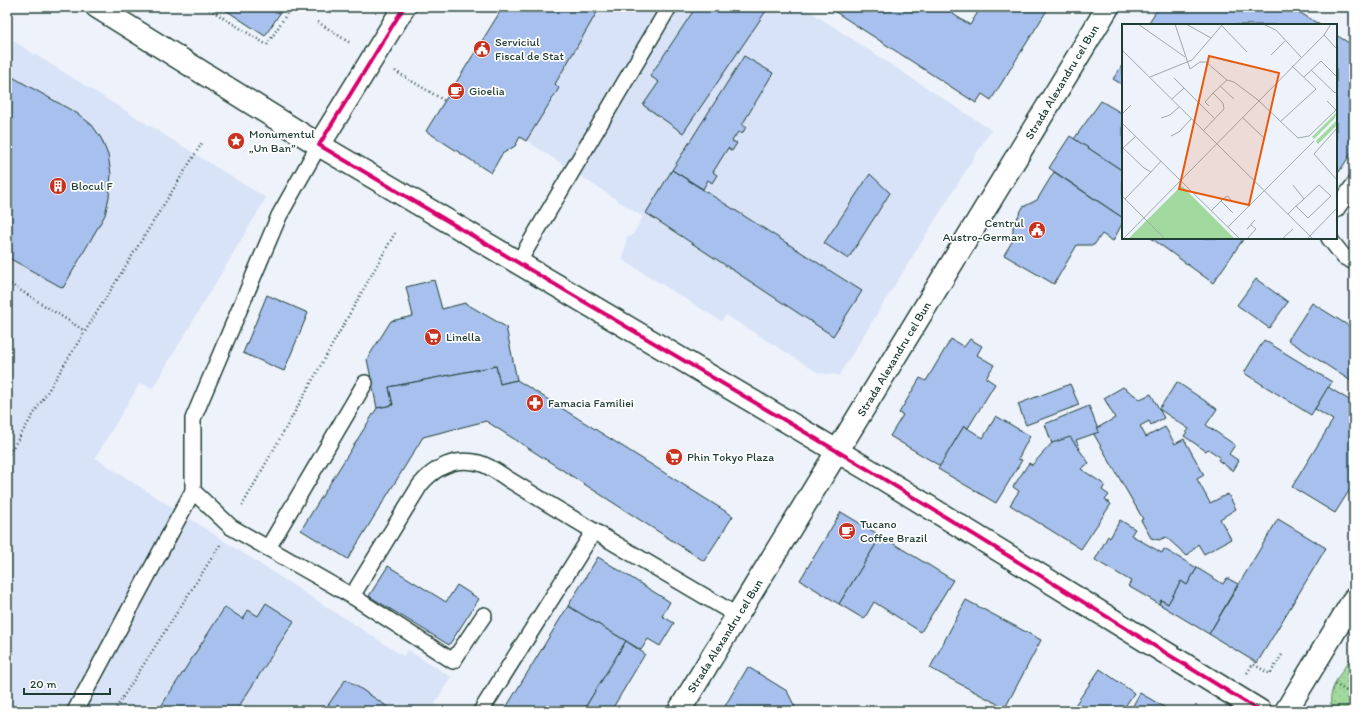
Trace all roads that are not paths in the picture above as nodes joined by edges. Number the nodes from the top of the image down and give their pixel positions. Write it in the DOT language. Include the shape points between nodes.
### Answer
graph roads {
  1 [pos="97,7"];
  2 [pos="404,7"];
  3 [pos="669,7"];
  4 [pos="1108,7"];
  5 [pos="319,145"];
  6 [pos="1354,184"];
  7 [pos="1337,209"];
  8 [pos="1330,239"];
  9 [pos="1354,262"];
  10 [pos="518,263"];
  11 [pos="365,383"];
  12 [pos="837,452"];
  13 [pos="193,491"];
  14 [pos="594,531"];
  15 [pos="268,548"];
  16 [pos="352,596"];
  17 [pos="1354,599"];
  18 [pos="484,614"];
  19 [pos="738,616"];
  20 [pos="75,711"];
  21 [pos="481,711"];
  22 [pos="679,711"];
  23 [pos="1260,711"];
  24 [pos="1286,711"];
  1 -- 5 [label="main road"];
  2 -- 5 [label="main road"];
  3 -- 10 [label="lane"];
  4 -- 12 [label="main road, Strada Alexandru cel Bun"];
  5 -- 10 [label="main road"];
  5 -- 13 [label="lane" via="279,216 193,418"];
  6 -- 7 [label="lane"];
  8 -- 9 [label="lane" via="1344,256"];
  10 -- 12 [label="main road"];
  11 -- 15 [label="lane"];
  12 -- 19 [label="main road, Strada Alexandru cel Bun"];
  12 -- 23 [label="main road"];
  13 -- 15 [label="lane" via="231,527"];
  13 -- 20 [label="lane"];
  14 -- 16 [label="lane" via="488,466 461,461 451,463 439,468 420,485"];
  14 -- 19 [label="lane"];
  14 -- 21 [label="lane"];
  15 -- 16 [label="lane"];
  16 -- 18 [label="lane" via="453,661"];
  17 -- 24 [label="main road"];
  19 -- 22 [label="main road, Strada Alexandru cel Bun"];
}
